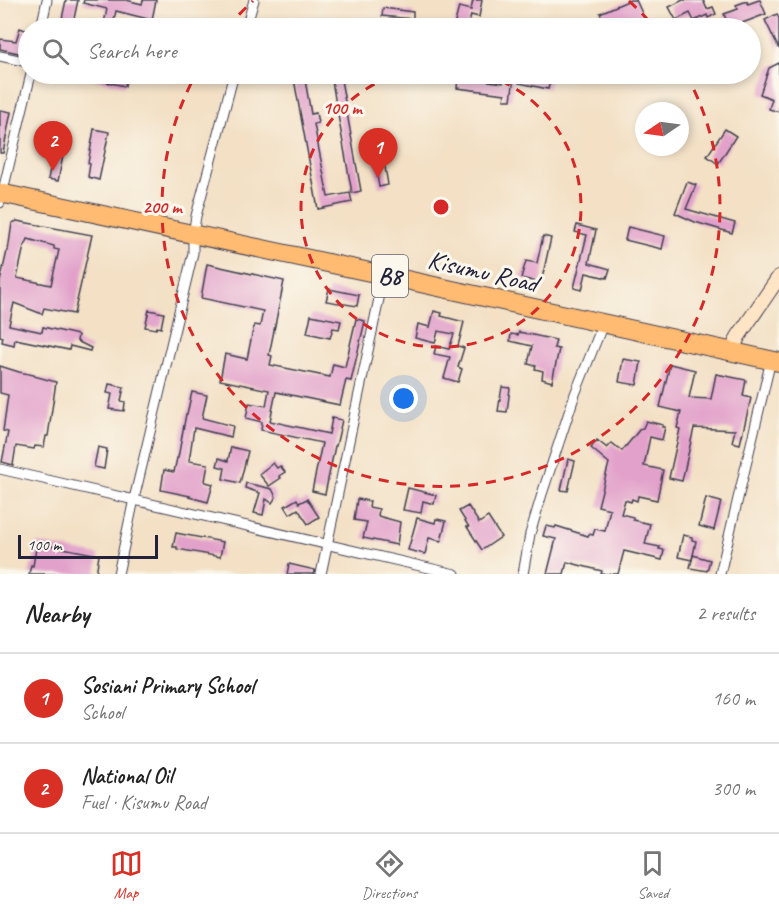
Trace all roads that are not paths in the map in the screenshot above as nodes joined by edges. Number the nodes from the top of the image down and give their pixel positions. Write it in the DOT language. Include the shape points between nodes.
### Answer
graph roads {
  1 [pos="47,0"];
  2 [pos="254,0"];
  3 [pos="43,18"];
  4 [pos="249,18"];
  5 [pos="0,56"];
  6 [pos="18,60"];
  7 [pos="29,84"];
  8 [pos="231,84"];
  9 [pos="1,196"];
  10 [pos="193,235"];
  11 [pos="384,275"];
  12 [pos="779,277"];
  13 [pos="603,324"];
  14 [pos="732,351"];
  15 [pos="775,361"];
  16 [pos="0,469"];
  17 [pos="134,499"];
  18 [pos="327,545"];
  19 [pos="118,574"];
  20 [pos="321,574"];
  21 [pos="455,574"];
  22 [pos="523,574"];
  23 [pos="720,574"];
  1 -- 3 [label="street"];
  2 -- 4 [label="street"];
  5 -- 6 [label="street"];
  7 -- 9 [label="street"];
  8 -- 10 [label="street"];
  9 -- 10 [label="highway, Kisumu Road / B8"];
  10 -- 11 [label="highway, Kisumu Road / B8"];
  10 -- 17 [label="street" via="193,253"];
  11 -- 13 [label="highway, Kisumu Road / B8"];
  11 -- 18 [label="street"];
  12 -- 14 [label="street"];
  13 -- 14 [label="highway, Kisumu Road / B8"];
  13 -- 22 [label="street" via="542,494"];
  14 -- 15 [label="highway, Kisumu Road / B8"];
  15 -- 23 [label="street"];
  16 -- 17 [label="street"];
  17 -- 18 [label="street"];
  17 -- 19 [label="street"];
  18 -- 20 [label="street"];
  18 -- 21 [label="street"];
}
